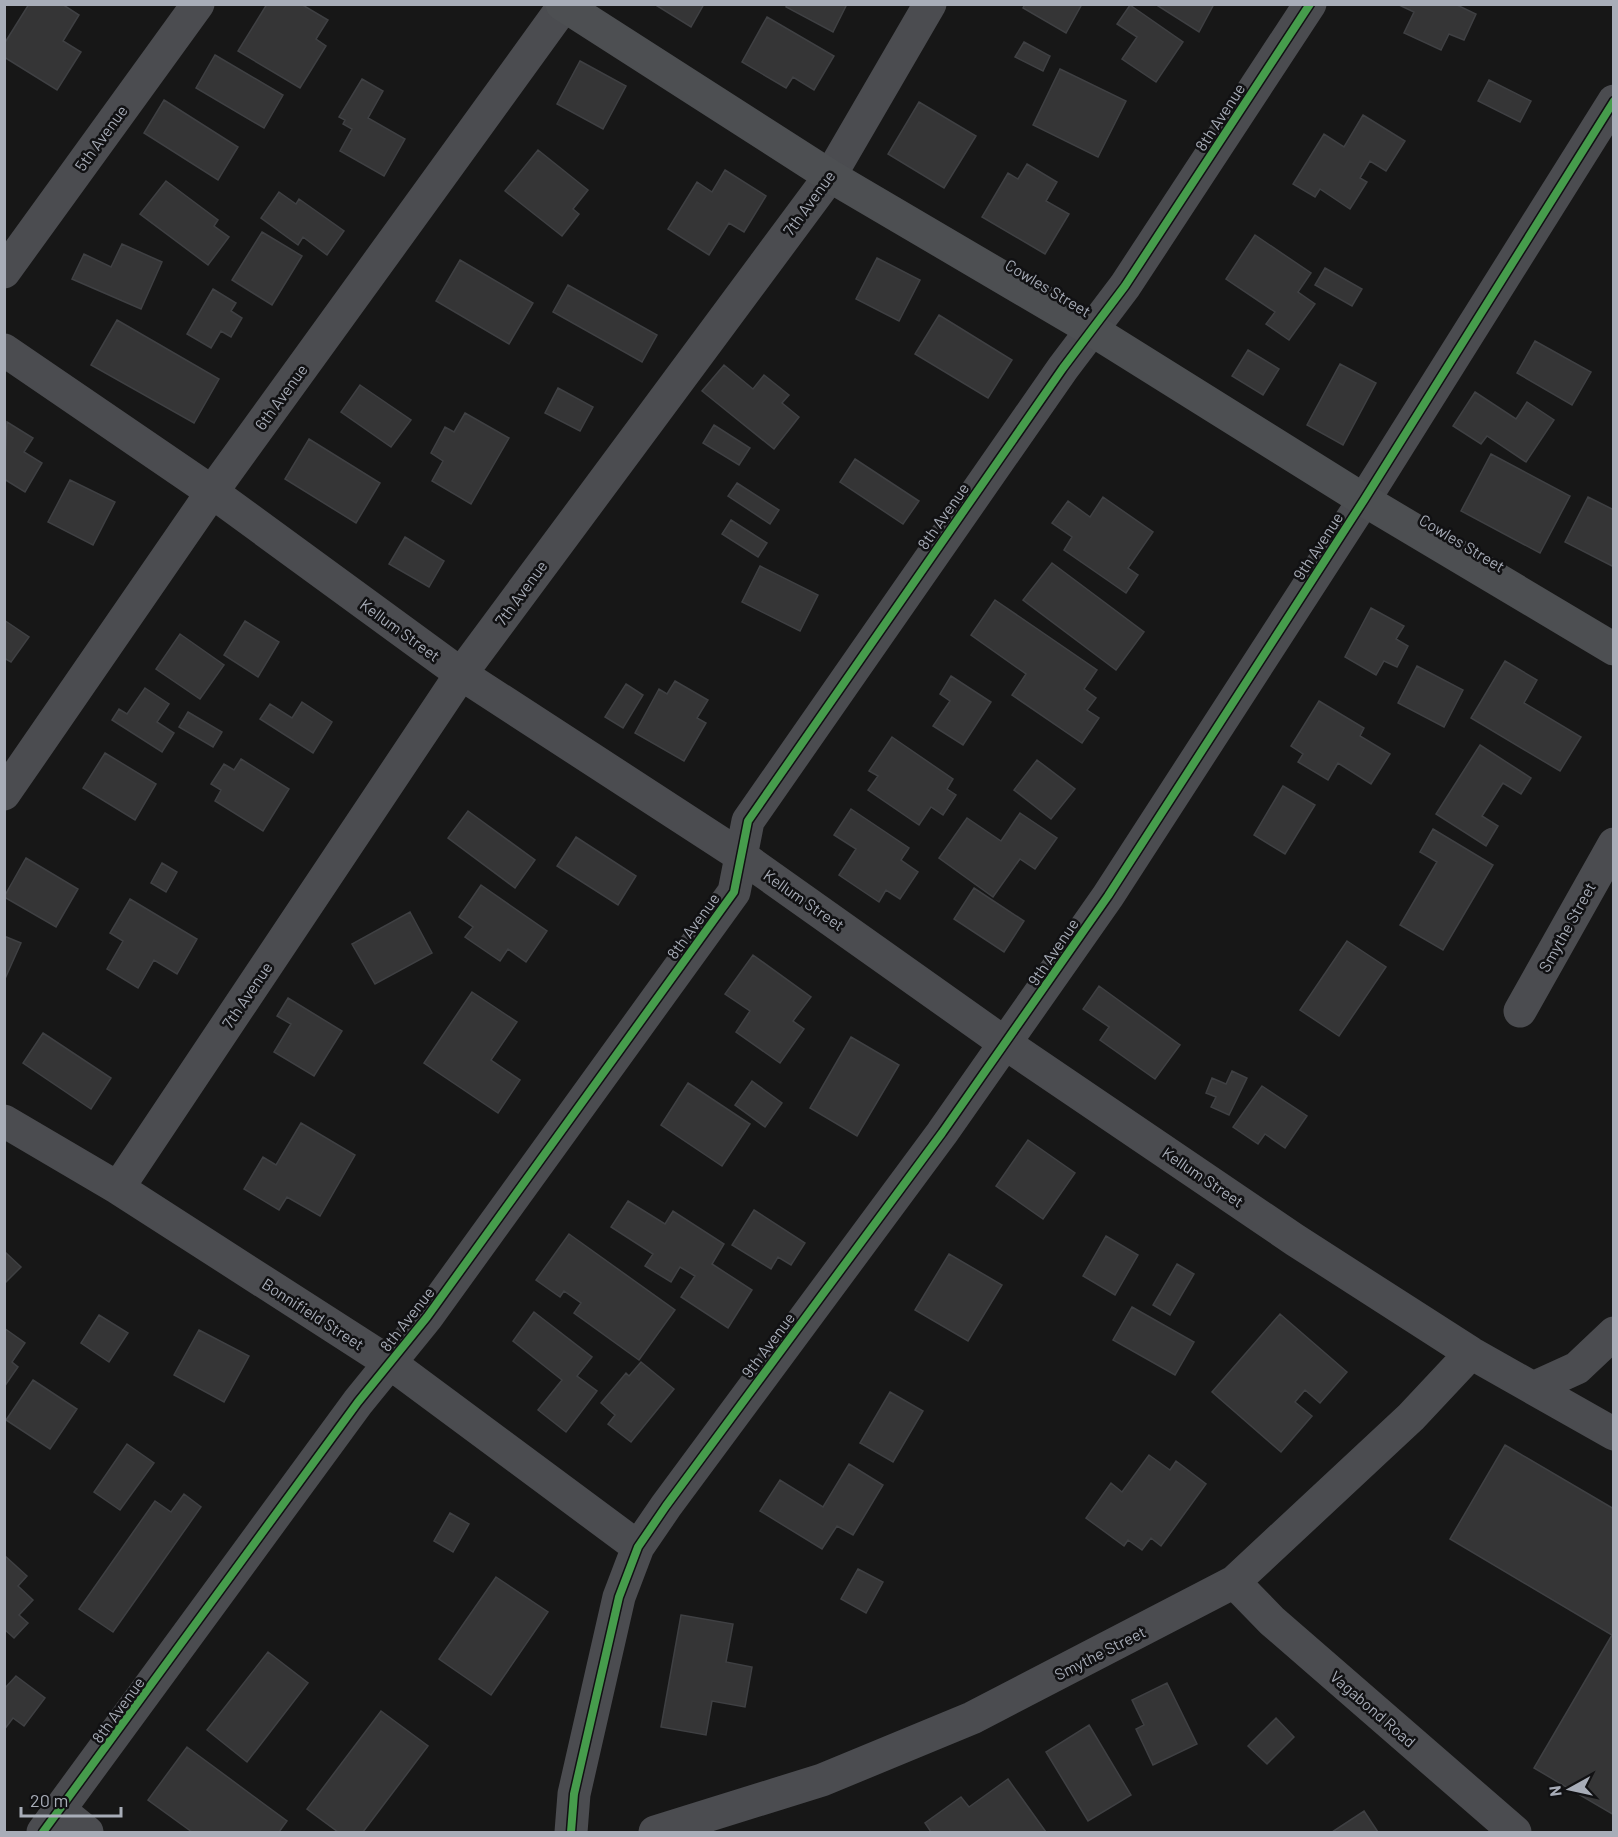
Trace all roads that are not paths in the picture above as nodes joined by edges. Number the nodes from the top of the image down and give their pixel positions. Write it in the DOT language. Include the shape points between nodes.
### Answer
graph roads {
  1 [pos="198,4"];
  2 [pos="930,4"];
  3 [pos="1310,4"];
  4 [pos="564,5"];
  5 [pos="1614,101"];
  6 [pos="830,176"];
  7 [pos="4,272"];
  8 [pos="1092,330"];
  9 [pos="4,350"];
  10 [pos="212,492"];
  11 [pos="1364,500"];
  12 [pos="1614,649"];
  13 [pos="461,674"];
  14 [pos="4,794"];
  15 [pos="1614,844"];
  16 [pos="741,856"];
  17 [pos="1520,1011"];
  18 [pos="1006,1044"];
  19 [pos="4,1121"];
  20 [pos="118,1188"];
  21 [pos="1614,1333"];
  22 [pos="1471,1353"];
  23 [pos="390,1363"];
  24 [pos="1533,1388"];
  25 [pos="1614,1434"];
  26 [pos="638,1547"];
  27 [pos="1234,1582"];
  28 [pos="52,1822"];
  29 [pos="87,1833"];
  30 [pos="571,1833"];
  31 [pos="655,1833"];
  32 [pos="1515,1833"];
  1 -- 7 [label="street, 5th Avenue"];
  2 -- 6 [label="street, 7th Avenue"];
  3 -- 8 [label="street, 8th Avenue"];
  4 -- 6 [label="main road, Cowles Street"];
  4 -- 10 [label="street, 6th Avenue"];
  5 -- 11 [label="street, 9th Avenue"];
  6 -- 8 [label="main road, Cowles Street"];
  6 -- 13 [label="street, 7th Avenue"];
  8 -- 11 [label="main road, Cowles Street"];
  8 -- 16 [label="street, 8th Avenue" via="748,821"];
  9 -- 10 [label="street, Kellum Street"];
  10 -- 13 [label="street, Kellum Street"];
  10 -- 14 [label="street, 6th Avenue"];
  11 -- 12 [label="main road, Cowles Street"];
  11 -- 18 [label="street, 9th Avenue" via="1108,896"];
  13 -- 16 [label="street, Kellum Street"];
  13 -- 20 [label="street, 7th Avenue"];
  15 -- 17 [label="street, Smythe Street"];
  16 -- 18 [label="street, Kellum Street"];
  16 -- 23 [label="street, 8th Avenue" via="734,892"];
  18 -- 22 [label="street, Kellum Street" via="1295,1240"];
  18 -- 26 [label="street, 9th Avenue"];
  19 -- 20 [label="street, Bonnifield Street"];
  20 -- 23 [label="street, Bonnifield Street"];
  21 -- 24 [label="street" via="1577,1368"];
  22 -- 24 [label="street, Kellum Street"];
  22 -- 27 [label="street, Smythe Street" via="1411,1417"];
  23 -- 26 [label="street, Bonnifield Street"];
  23 -- 28 [label="street, 8th Avenue" via="357,1402"];
  24 -- 25 [label="street, Kellum Street"];
  26 -- 30 [label="street, 9th Avenue" via="619,1597 574,1794"];
  27 -- 31 [label="street, Smythe Street" via="972,1718 822,1780"];
  27 -- 32 [label="street, Vagabond Road" via="1272,1621"];
  28 -- 29 [label="street"];
}
